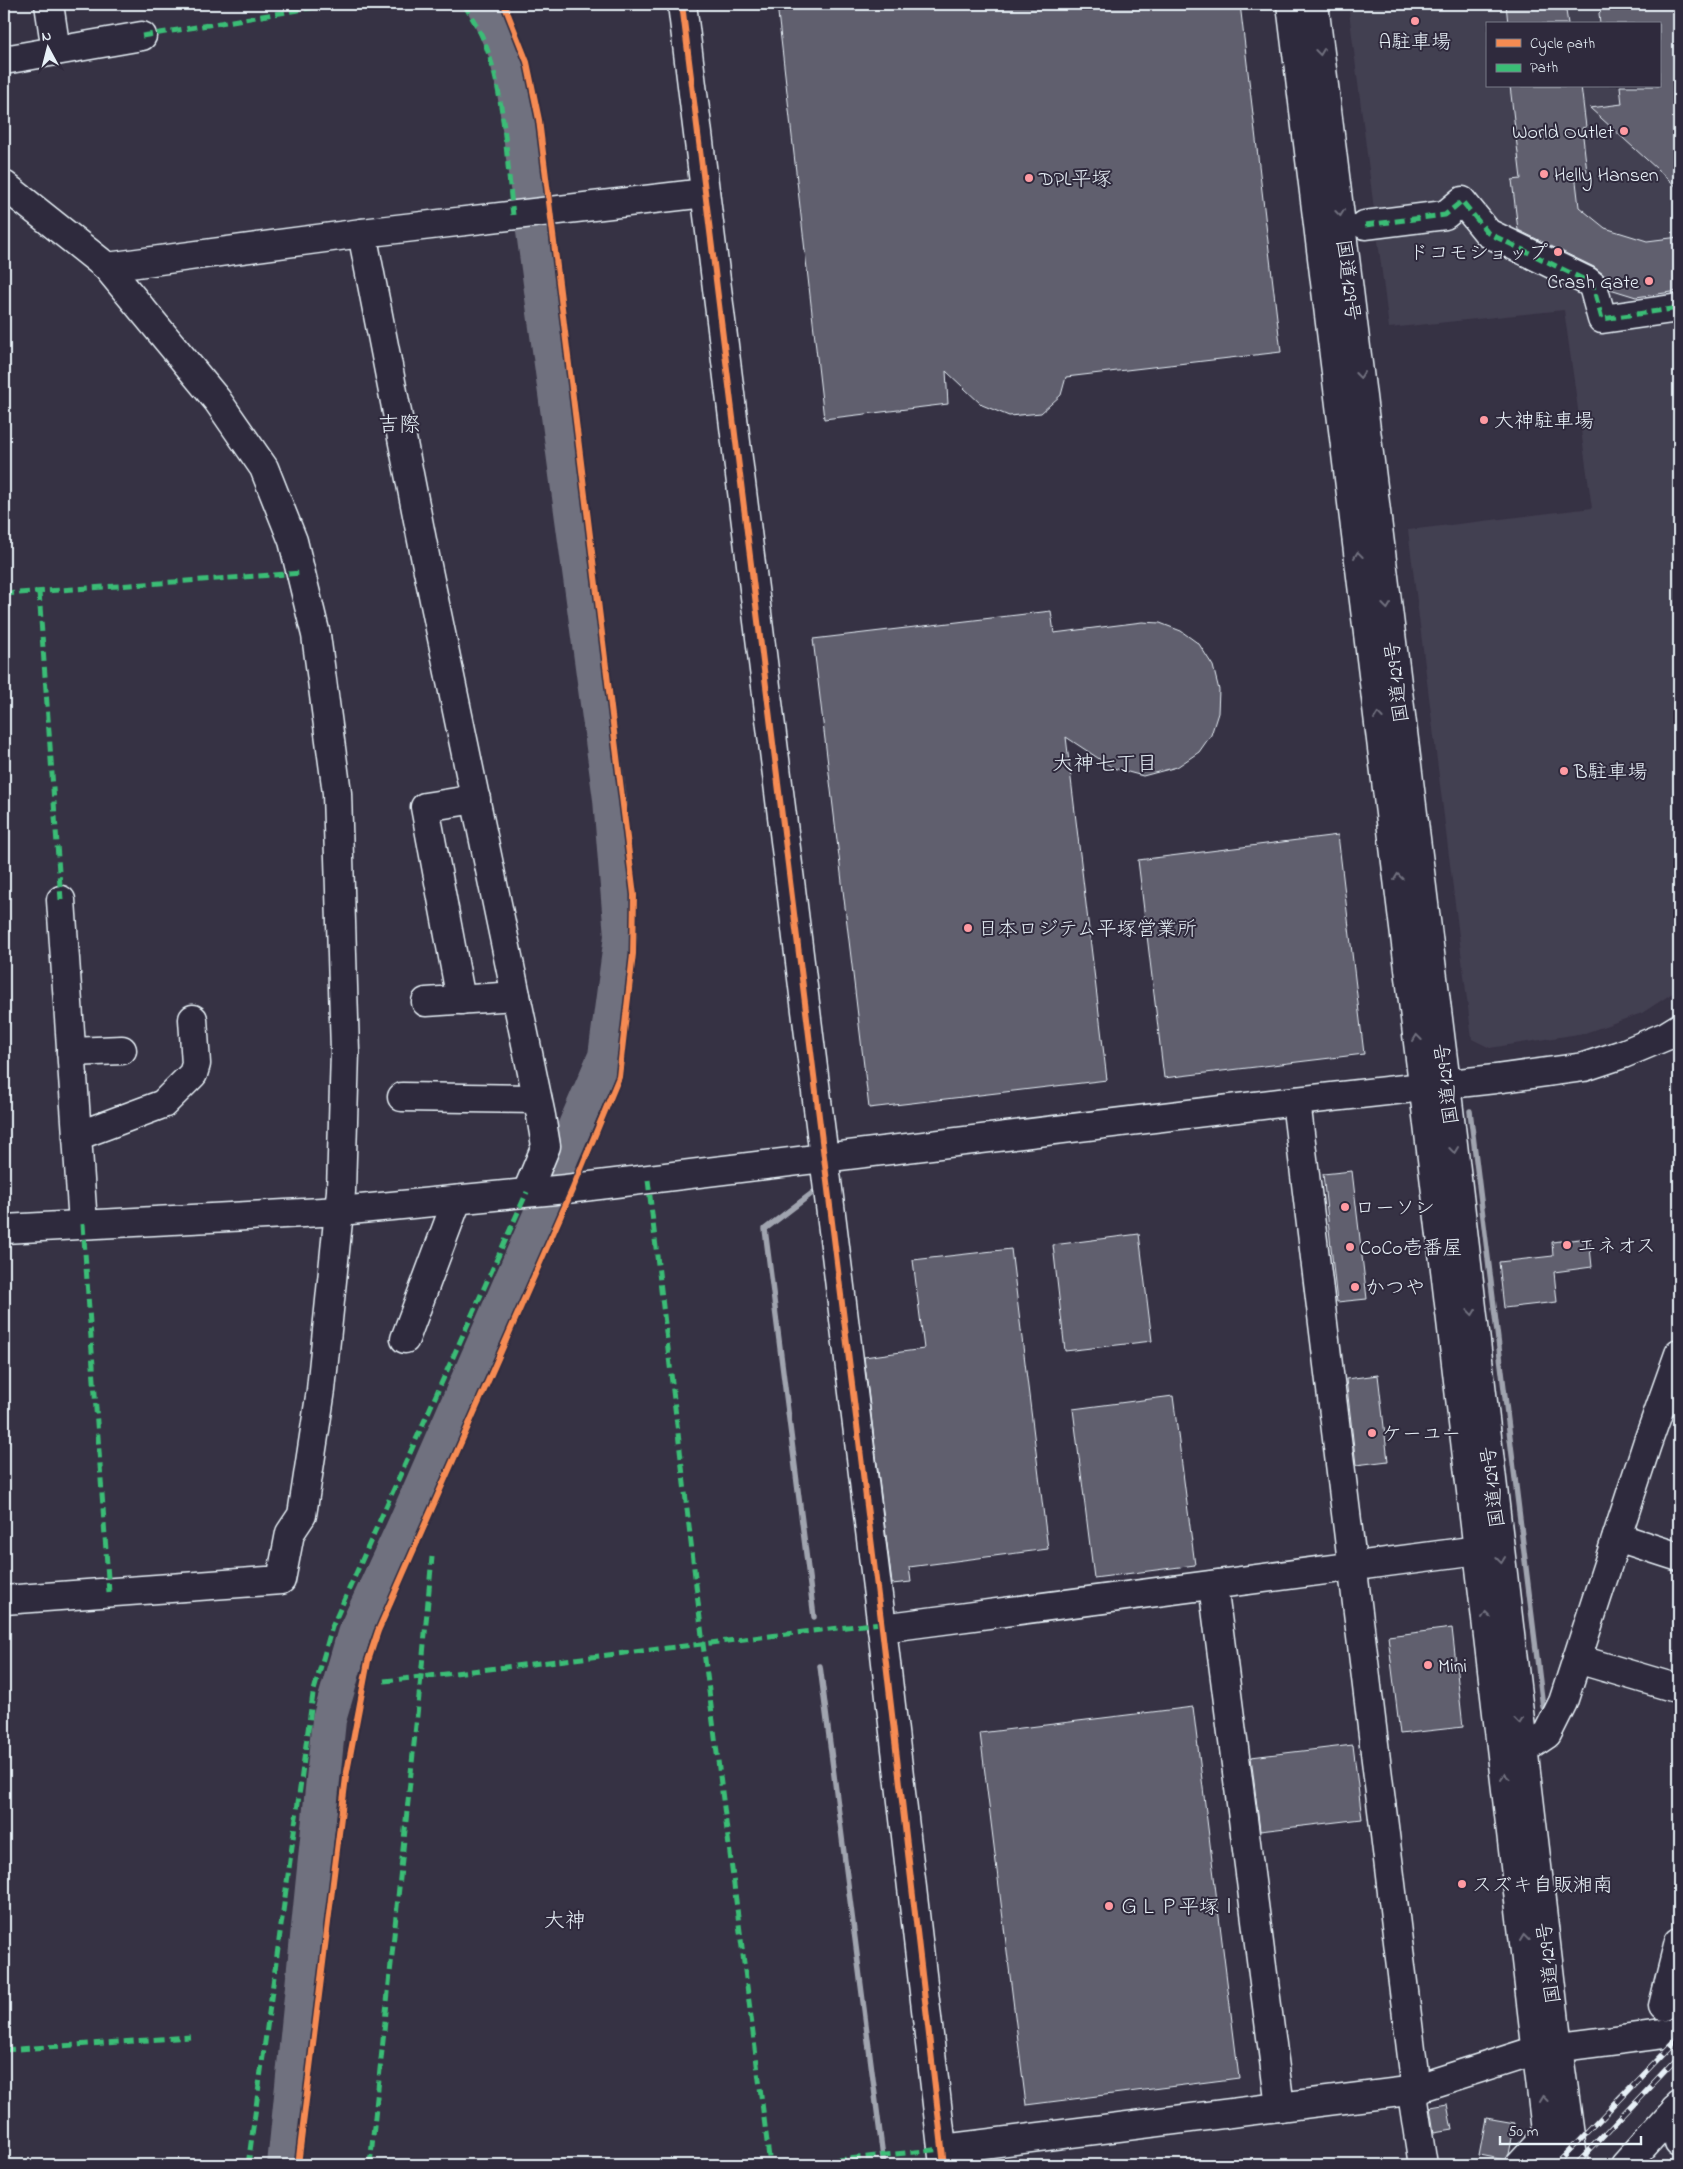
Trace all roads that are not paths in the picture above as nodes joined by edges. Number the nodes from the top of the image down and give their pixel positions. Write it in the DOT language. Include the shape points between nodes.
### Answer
graph roads {
  1 [pos="49,4"];
  2 [pos="682,4"];
  3 [pos="1291,4"];
  4 [pos="1314,4"];
  5 [pos="142,36"];
  6 [pos="56,51"];
  7 [pos="4,60"];
  8 [pos="4,185"];
  9 [pos="705,193"];
  10 [pos="1365,225"];
  11 [pos="362,232"];
  12 [pos="107,267"];
  13 [pos="1679,308"];
  14 [pos="476,800"];
  15 [pos="61,900"];
  16 [pos="516,996"];
  17 [pos="461,1000"];
  18 [pos="426,1002"];
  19 [pos="193,1019"];
  20 [pos="1679,1028"];
  21 [pos="122,1050"];
  22 [pos="71,1052"];
  23 [pos="1435,1086"];
  24 [pos="402,1097"];
  25 [pos="537,1098"];
  26 [pos="1296,1101"];
  27 [pos="77,1136"];
  28 [pos="824,1159"];
  29 [pos="530,1192"];
  30 [pos="458,1200"];
  31 [pos="340,1211"];
  32 [pos="83,1224"];
  33 [pos="4,1229"];
  34 [pos="405,1339"];
  35 [pos="1679,1354"];
  36 [pos="1673,1392"];
  37 [pos="1617,1537"];
  38 [pos="1478,1550"];
  39 [pos="1679,1557"];
  40 [pos="1353,1566"];
  41 [pos="1213,1585"];
  42 [pos="4,1600"];
  43 [pos="882,1628"];
  44 [pos="1577,1659"];
  45 [pos="1679,1689"];
  46 [pos="1523,1750"];
  47 [pos="1679,1942"];
  48 [pos="1671,1997"];
  49 [pos="1679,2032"];
  50 [pos="1645,2035"];
  51 [pos="1548,2049"];
  52 [pos="1416,2090"];
  53 [pos="1280,2107"];
  54 [pos="1677,2107"];
  55 [pos="1546,2136"];
  56 [pos="1679,2140"];
  57 [pos="1421,2156"];
  58 [pos="944,2157"];
  59 [pos="1519,2165"];
  60 [pos="1550,2165"];
  61 [pos="1574,2165"];
  62 [pos="1625,2165"];
  1 -- 6 [label="main road"];
  2 -- 9 [label="main road"];
  23 -- 3 [label="main road, 国道129号, one-way"];
  4 -- 23 [label="main road, 国道129号, one-way"];
  5 -- 6 [label="main road"];
  6 -- 7 [label="main road"];
  8 -- 12 [label="main road"];
  9 -- 11 [label="main road"];
  9 -- 28 [label="main road"];
  10 -- 13 [label="main road" via="1445,214 1462,201 1488,233 1593,286 1602,319"];
  11 -- 12 [label="main road"];
  11 -- 14 [label="main road"];
  12 -- 31 [label="main road" via="217,400 264,468 293,541 316,635 336,793 345,1051"];
  14 -- 16 [label="main road"];
  14 -- 17 [label="main road" via="425,807"];
  15 -- 22 [label="main road"];
  16 -- 17 [label="main road"];
  16 -- 25 [label="main road"];
  17 -- 18 [label="main road"];
  19 -- 27 [label="main road" via="194,1074 163,1104"];
  20 -- 23 [label="main road" via="1623,1054 1584,1067"];
  21 -- 22 [label="main road"];
  22 -- 27 [label="main road"];
  23 -- 26 [label="main road"];
  23 -- 38 [label="main road, 国道129号"];
  23 -- 46 [label="main road, 国道129号, one-way"];
  24 -- 25 [label="main road"];
  25 -- 29 [label="main road" via="546,1146"];
  26 -- 28 [label="main road"];
  26 -- 40 [label="main road"];
  27 -- 32 [label="main road"];
  28 -- 29 [label="main road"];
  28 -- 43 [label="main road"];
  29 -- 30 [label="main road"];
  30 -- 31 [label="main road"];
  30 -- 34 [label="main road"];
  31 -- 32 [label="main road"];
  31 -- 42 [label="main road" via="321,1390 302,1515 290,1533 281,1580"];
  32 -- 33 [label="main road"];
  35 -- 36 [label="main road"];
  36 -- 37 [label="main road"];
  37 -- 39 [label="main road"];
  37 -- 44 [label="main road"];
  38 -- 40 [label="main road"];
  51 -- 38 [label="main road, 国道129号, one-way"];
  40 -- 41 [label="main road"];
  40 -- 52 [label="main road"];
  41 -- 43 [label="main road"];
  41 -- 53 [label="main road"];
  43 -- 58 [label="main road"];
  44 -- 45 [label="main road"];
  44 -- 46 [label="main road" via="1563,1702 1547,1734"];
  46 -- 51 [label="main road, 国道129号"];
  47 -- 48 [label="main road"];
  48 -- 50 [label="main road"];
  49 -- 50 [label="main road"];
  50 -- 51 [label="main road"];
  51 -- 52 [label="main road"];
  55 -- 51 [label="main road, 国道129号, one-way"];
  51 -- 61 [label="main road, 国道129号"];
  52 -- 53 [label="main road"];
  52 -- 57 [label="main road" via="1413,2108"];
  53 -- 58 [label="main road"];
  54 -- 56 [label="main road"];
  54 -- 62 [label="main road"];
  55 -- 59 [label="main road"];
  55 -- 60 [label="main road, 国道129号"];
}
